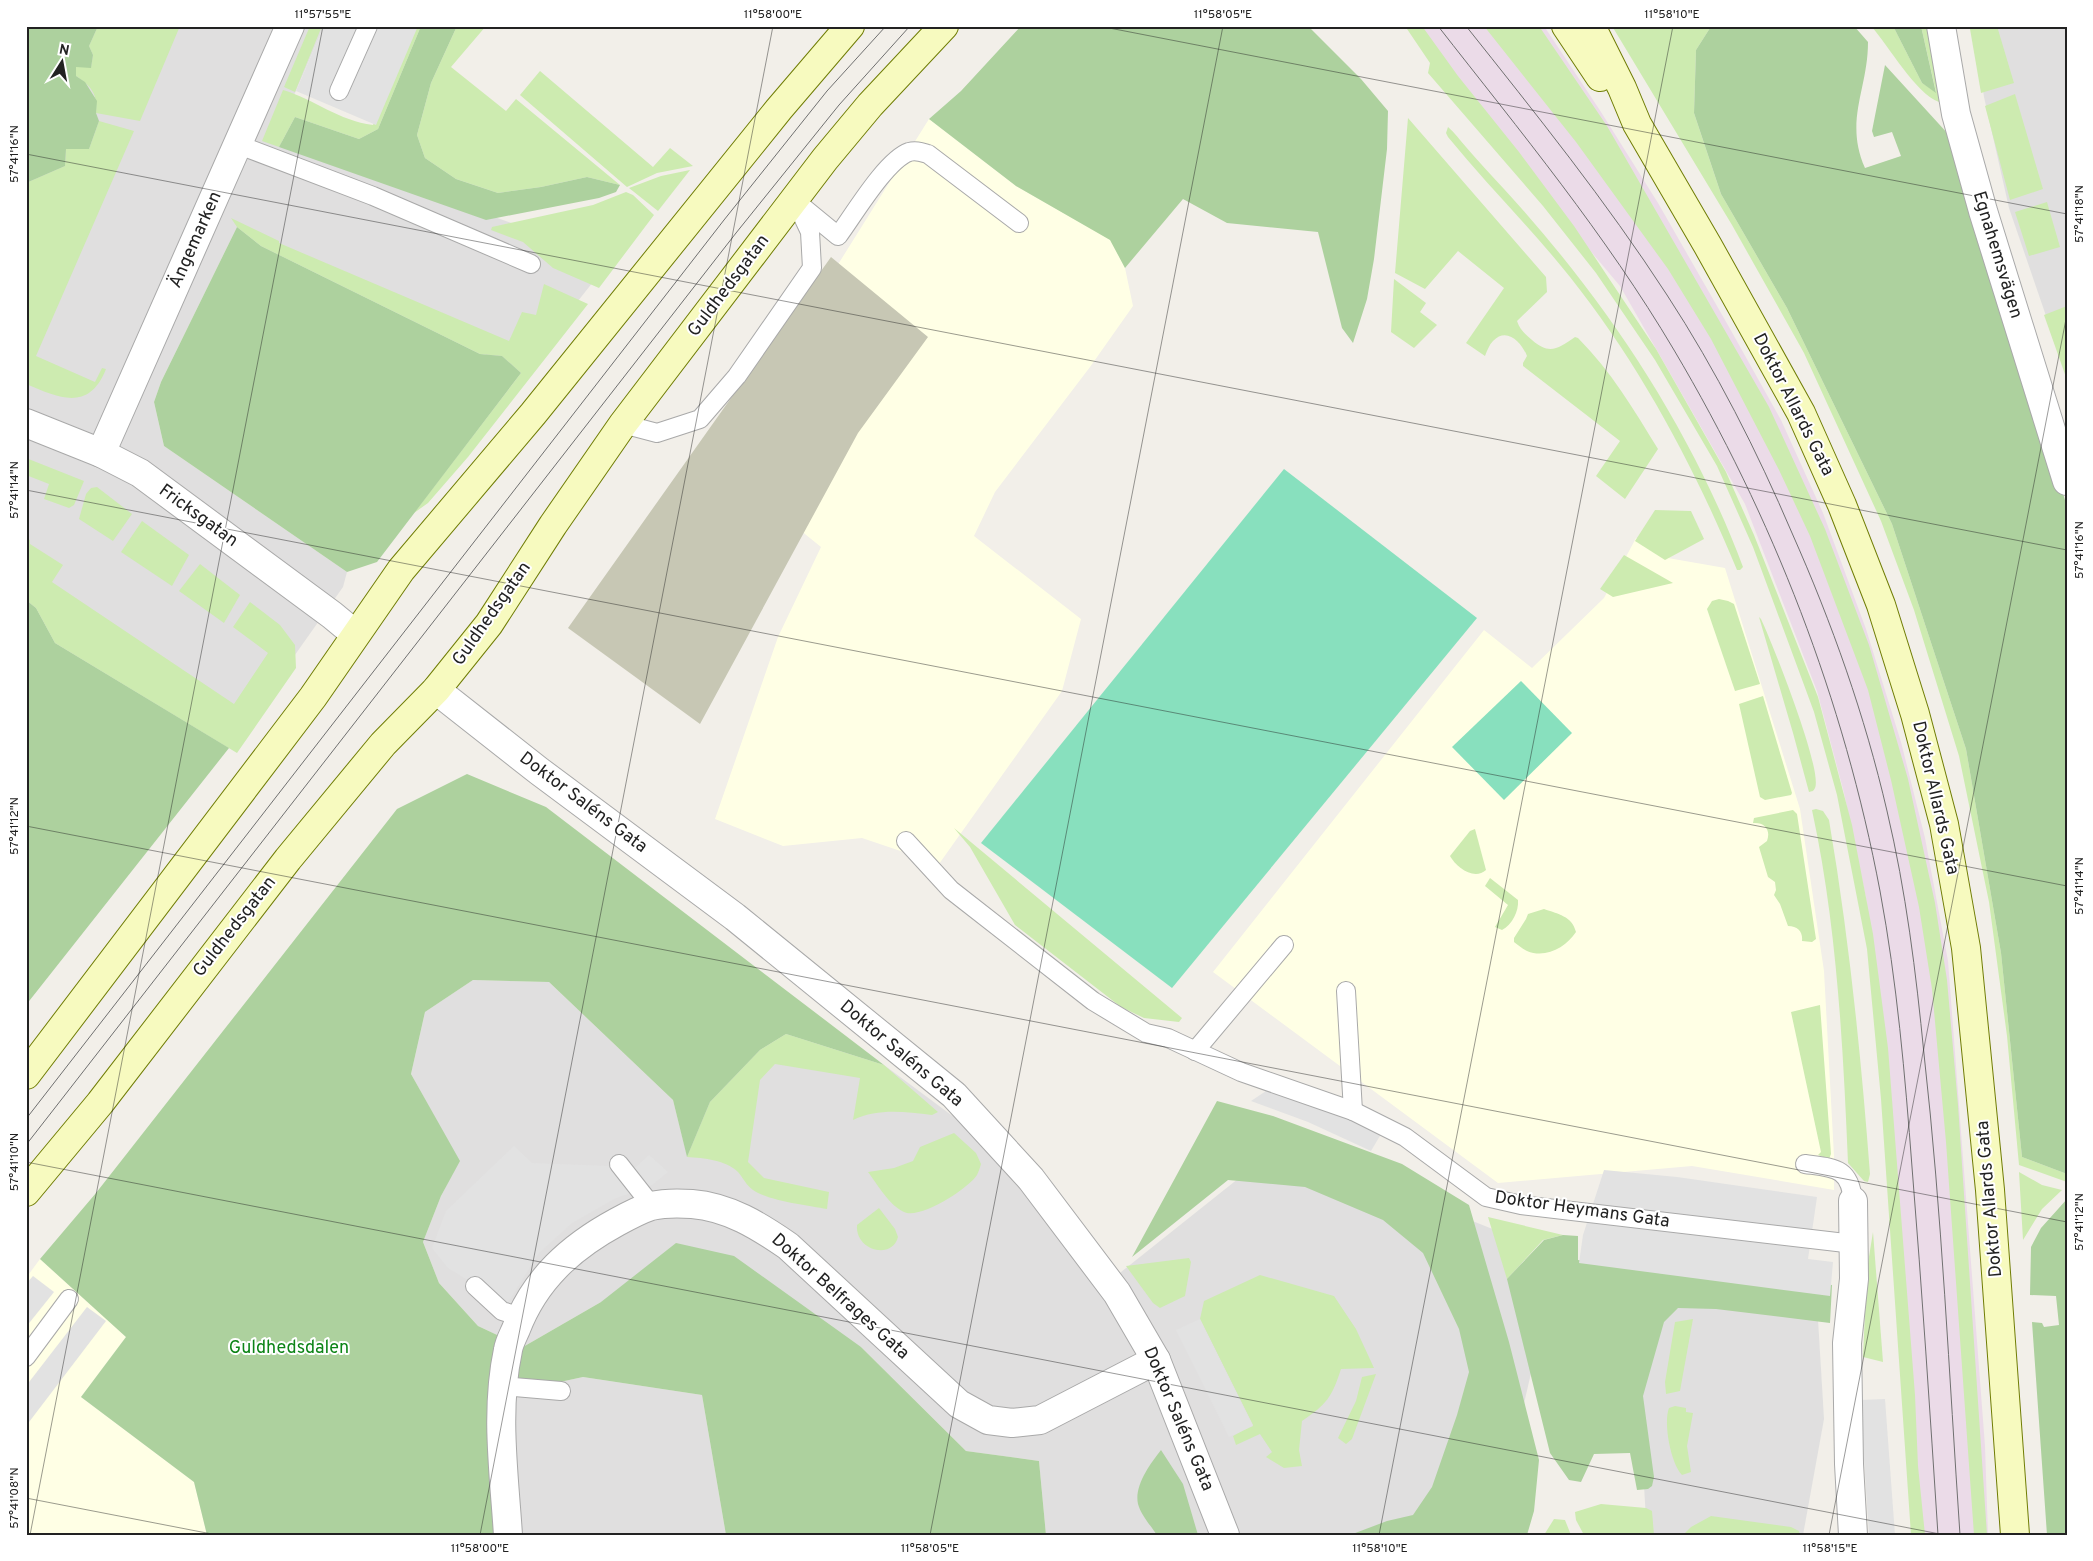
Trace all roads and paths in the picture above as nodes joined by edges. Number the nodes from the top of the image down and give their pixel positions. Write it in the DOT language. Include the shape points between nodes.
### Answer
graph roads {
  1 [pos="290,26"];
  2 [pos="368,26"];
  3 [pos="944,26"];
  4 [pos="1566,26"];
  5 [pos="1591,26"];
  6 [pos="1942,26"];
  7 [pos="845,28"];
  8 [pos="339,91"];
  9 [pos="1637,124"];
  10 [pos="238,145"];
  11 [pos="795,200"];
  12 [pos="1018,223"];
  13 [pos="531,264"];
  14 [pos="26,422"];
  15 [pos="623,424"];
  16 [pos="101,453"];
  17 [pos="2067,481"];
  18 [pos="355,634"];
  19 [pos="436,690"];
  20 [pos="906,841"];
  21 [pos="1284,945"];
  22 [pos="1346,991"];
  23 [pos="1195,1051"];
  24 [pos="26,1075"];
  25 [pos="1352,1111"];
  26 [pos="619,1164"];
  27 [pos="1805,1164"];
  28 [pos="26,1192"];
  29 [pos="1853,1201"];
  30 [pos="652,1206"];
  31 [pos="1854,1244"];
  32 [pos="475,1286"];
  33 [pos="69,1299"];
  34 [pos="521,1317"];
  35 [pos="26,1357"];
  36 [pos="1156,1360"];
  37 [pos="503,1386"];
  38 [pos="561,1391"];
  39 [pos="508,1535"];
  40 [pos="1225,1535"];
  41 [pos="1853,1535"];
  42 [pos="2015,1535"];
  1 -- 10 [label="street, Ängemarken"];
  2 -- 8 [label="lane"];
  3 -- 11 [label="street, Guldhedsgatan" via="870,105"];
  4 -- 9 [label="street, Doktor Allards Gata"];
  5 -- 9 [label="street, Doktor Allards Gata"];
  6 -- 17 [label="street, Egnahemsvägen" via="1956,114"];
  7 -- 18 [label="street" via="533,414 401,570"];
  9 -- 42 [label="street, Doktor Allards Gata" via="1801,413 1881,605 1915,714 1944,824 1966,948 1990,1190"];
  10 -- 13 [label="lane" via="373,196"];
  10 -- 16 [label="street, Ängemarken"];
  11 -- 12 [label="lane" via="838,236 898,158 916,150 928,154"];
  11 -- 15 [label="street, Guldhedsgatan"];
  11 -- 15 [label="lane" via="810,232 812,268 737,376 700,419 657,433"];
  14 -- 16 [label="street, Fricksgatan"];
  15 -- 19 [label="street, Guldhedsgatan" via="489,624"];
  16 -- 18 [label="street, Fricksgatan" via="140,473"];
  18 -- 24 [label="street" via="313,697"];
  19 -- 28 [label="street, Guldhedsgatan" via="383,744 288,859 100,1103"];
  19 -- 36 [label="street, Doktor Saléns Gata" via="735,917 954,1095 1031,1179 1094,1260"];
  20 -- 23 [label="lane, Doktor Heymans Gata" via="951,890 1093,1001 1146,1033 1168,1038"];
  21 -- 23 [label="lane"];
  22 -- 25 [label="lane"];
  23 -- 25 [label="lane, Doktor Heymans Gata" via="1241,1072"];
  25 -- 31 [label="lane, Doktor Heymans Gata" via="1406,1137 1486,1197 1521,1205"];
  26 -- 30 [label="lane"];
  27 -- 29 [label="lane" via="1831,1167 1842,1172 1852,1185"];
  29 -- 31 [label="street"];
  30 -- 34 [label="street, Doktor Belfrages Gata" via="593,1234 574,1249 549,1274"];
  30 -- 36 [label="street, Doktor Belfrages Gata" via="692,1204 734,1214 788,1246 959,1404 988,1420 1012,1423 1040,1420"];
  31 -- 41 [label="street" via="1847,1343"];
  32 -- 34 [label="lane" via="502,1310"];
  33 -- 35 [label="lane"];
  34 -- 37 [label="street, Doktor Belfrages Gata" via="508,1349"];
  36 -- 40 [label="street, Doktor Saléns Gata"];
  37 -- 38 [label="lane"];
  37 -- 39 [label="street, Doktor Belfrages Gata" via="500,1442"];
}
